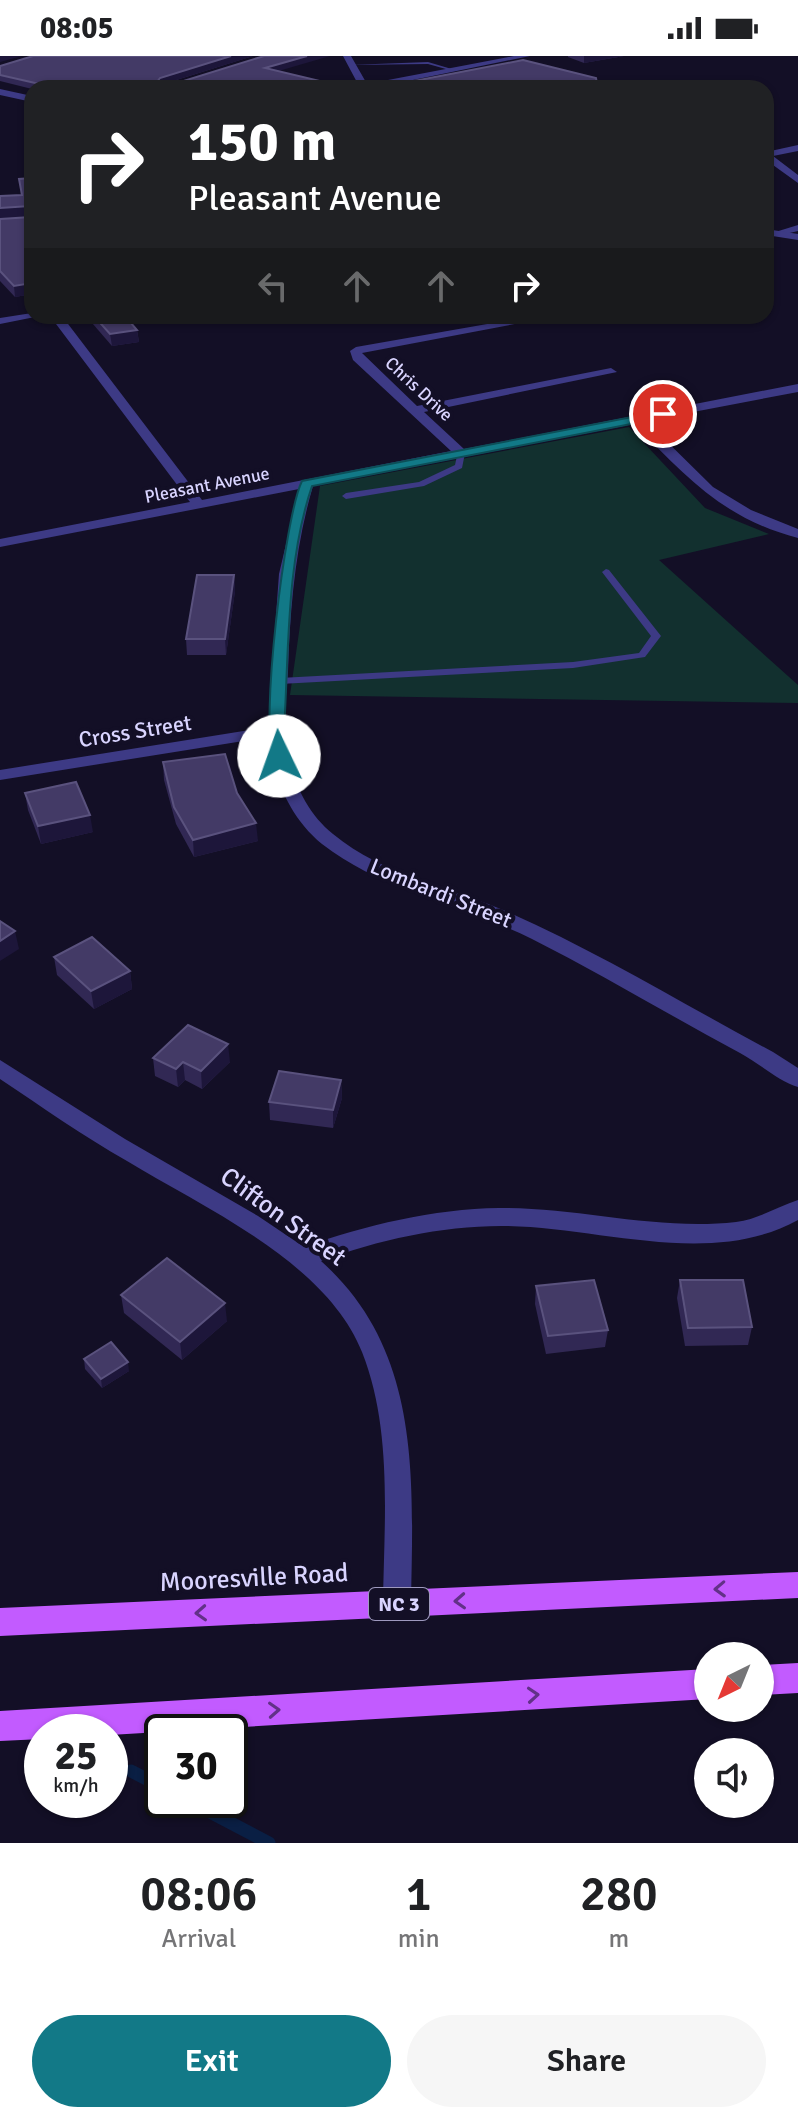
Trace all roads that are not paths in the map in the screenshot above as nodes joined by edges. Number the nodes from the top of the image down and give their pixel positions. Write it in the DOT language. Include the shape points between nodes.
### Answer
graph roads {
  1 [pos="526,56"];
  2 [pos="349,61"];
  3 [pos="453,70"];
  4 [pos="358,80"];
  5 [pos="399,80"];
  6 [pos="0,92"];
  7 [pos="24,97"];
  8 [pos="798,148"];
  9 [pos="774,153"];
  10 [pos="774,162"];
  11 [pos="798,180"];
  12 [pos="798,228"];
  13 [pos="774,232"];
  14 [pos="774,232"];
  15 [pos="798,237"];
  16 [pos="24,317"];
  17 [pos="0,321"];
  18 [pos="62,324"];
  19 [pos="507,324"];
  20 [pos="611,372"];
  21 [pos="798,388"];
  22 [pos="414,410"];
  23 [pos="636,419"];
  24 [pos="461,453"];
  25 [pos="307,484"];
  26 [pos="346,496"];
  27 [pos="199,505"];
  28 [pos="798,534"];
  29 [pos="0,543"];
  30 [pos="606,572"];
  31 [pos="280,681"];
  32 [pos="276,731"];
  33 [pos="0,775"];
  34 [pos="0,1068"];
  35 [pos="798,1079"];
  36 [pos="798,1209"];
  37 [pos="299,1259"];
  38 [pos="798,1585"];
  39 [pos="397,1604"];
  40 [pos="0,1622"];
  41 [pos="798,1678"];
  42 [pos="774,1679"];
  43 [pos="694,1685"];
  44 [pos="0,1726"];
  1 -- 3 [label="street"];
  2 -- 3 [label="lane" via="428,63"];
  2 -- 4 [label="street"];
  3 -- 5 [label="street"];
  6 -- 7 [label="street"];
  8 -- 9 [label="street"];
  10 -- 11 [label="street"];
  12 -- 13 [label="street"];
  14 -- 15 [label="street"];
  16 -- 17 [label="street"];
  18 -- 27 [label="street"];
  19 -- 22 [label="street, Chris Drive" via="356,351"];
  20 -- 22 [label="street"];
  21 -- 23 [label="street, Pleasant Avenue"];
  22 -- 24 [label="street, Chris Drive"];
  23 -- 24 [label="street, Pleasant Avenue"];
  23 -- 28 [label="street" via="708,490"];
  24 -- 25 [label="street, Pleasant Avenue"];
  24 -- 26 [label="lane" via="459,466 432,480"];
  25 -- 27 [label="street, Pleasant Avenue"];
  25 -- 31 [label="street, Lombardi Street" via="288,570"];
  27 -- 29 [label="street, Pleasant Avenue"];
  30 -- 31 [label="lane" via="656,636 642,655 573,665"];
  31 -- 32 [label="street, Lombardi Street"];
  32 -- 33 [label="street, Cross Street"];
  32 -- 35 [label="street, Lombardi Street" via="283,769 300,810 324,837 354,858 555,941"];
  34 -- 37 [label="street, Clifton Street"];
  36 -- 37 [label="street" via="776,1223 751,1229 690,1232 500,1217 346,1241"];
  37 -- 39 [label="street, Clifton Street" via="325,1279 361,1323 381,1373 399,1491"];
  38 -- 39 [label="main road, Mooresville Road / NC 3, one-way"];
  39 -- 40 [label="main road, Mooresville Road / NC 3, one-way"];
  41 -- 42 [label="main road"];
  44 -- 43 [label="main road, one-way"];
}
